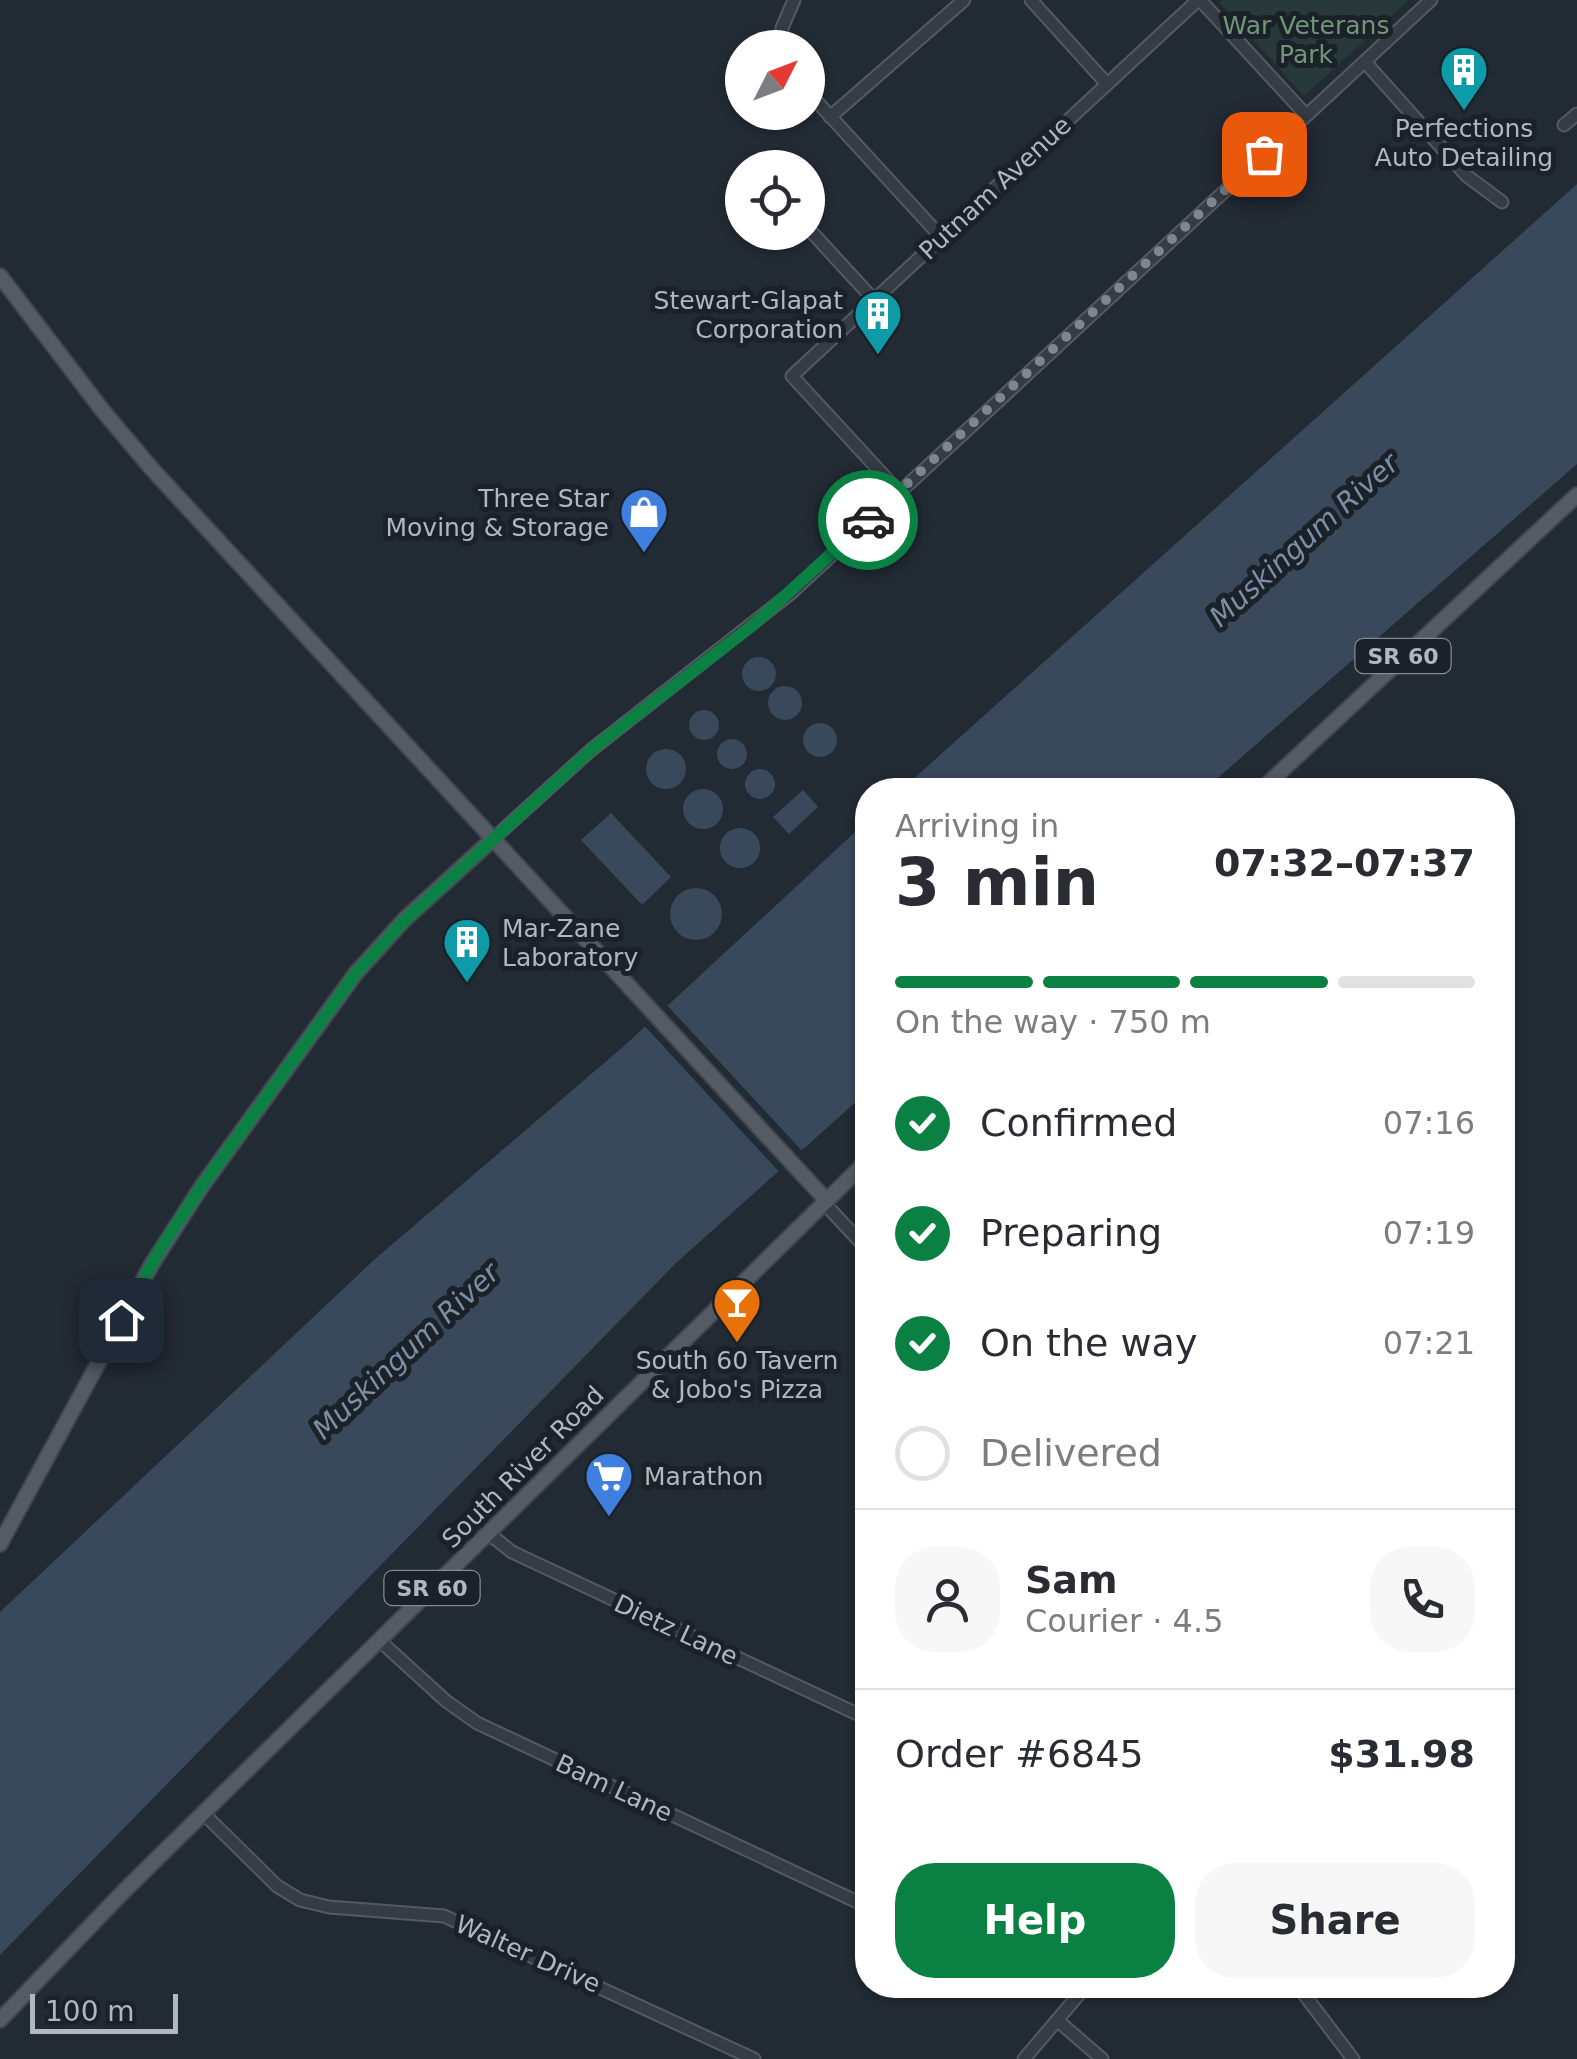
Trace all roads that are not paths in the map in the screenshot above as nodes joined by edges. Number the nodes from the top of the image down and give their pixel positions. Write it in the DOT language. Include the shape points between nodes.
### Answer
graph roads {
  1 [pos="794,0"];
  2 [pos="964,0"];
  3 [pos="1031,0"];
  4 [pos="1199,0"];
  5 [pos="1431,0"];
  6 [pos="782,30"];
  7 [pos="1365,62"];
  8 [pos="1107,84"];
  9 [pos="825,112"];
  10 [pos="1577,114"];
  11 [pos="1306,115"];
  12 [pos="830,118"];
  13 [pos="1564,125"];
  14 [pos="1502,202"];
  15 [pos="942,238"];
  16 [pos="825,247"];
  17 [pos="0,276"];
  18 [pos="874,300"];
  19 [pos="899,492"];
  20 [pos="1577,495"];
  21 [pos="1274,778"];
  22 [pos="493,840"];
  23 [pos="855,1173"];
  24 [pos="825,1202"];
  25 [pos="855,1235"];
  26 [pos="488,1534"];
  27 [pos="0,1544"];
  28 [pos="379,1640"];
  29 [pos="855,1714"];
  30 [pos="202,1814"];
  31 [pos="855,1900"];
  32 [pos="1076,1998"];
  33 [pos="1307,1998"];
  34 [pos="0,2020"];
  35 [pos="1058,2020"];
  36 [pos="754,2059"];
  37 [pos="1024,2059"];
  38 [pos="1102,2059"];
  39 [pos="1354,2059"];
  1 -- 6 [label="street"];
  2 -- 12 [label="street"];
  3 -- 8 [label="street"];
  4 -- 8 [label="street, Putnam Avenue"];
  4 -- 11 [label="street"];
  5 -- 7 [label="street"];
  7 -- 11 [label="street"];
  7 -- 14 [label="street" via="1468,176"];
  8 -- 15 [label="street, Putnam Avenue"];
  9 -- 12 [label="street"];
  10 -- 13 [label="street"];
  11 -- 19 [label="street"];
  12 -- 15 [label="street"];
  15 -- 18 [label="street, Putnam Avenue"];
  16 -- 18 [label="street"];
  17 -- 22 [label="main road" via="152,469"];
  18 -- 19 [label="street, Putnam Avenue" via="792,376"];
  19 -- 22 [label="street" via="791,593 591,750"];
  20 -- 21 [label="main road, SR 60"];
  22 -- 24 [label="main road"];
  22 -- 27 [label="main road" via="356,973 202,1186 152,1264"];
  23 -- 24 [label="main road, South River Road / SR 60"];
  24 -- 25 [label="street"];
  24 -- 26 [label="main road, South River Road / SR 60"];
  26 -- 28 [label="main road, South River Road / SR 60"];
  26 -- 29 [label="street, Dietz Lane" via="528,1560"];
  28 -- 30 [label="main road, South River Road / SR 60"];
  28 -- 31 [label="street, Bam Lane" via="478,1724"];
  30 -- 34 [label="main road, South River Road / SR 60"];
  30 -- 36 [label="street, Walter Drive" via="300,1900 444,1916"];
  32 -- 35 [label="street"];
  33 -- 39 [label="street"];
  35 -- 37 [label="street"];
  35 -- 38 [label="street"];
}
